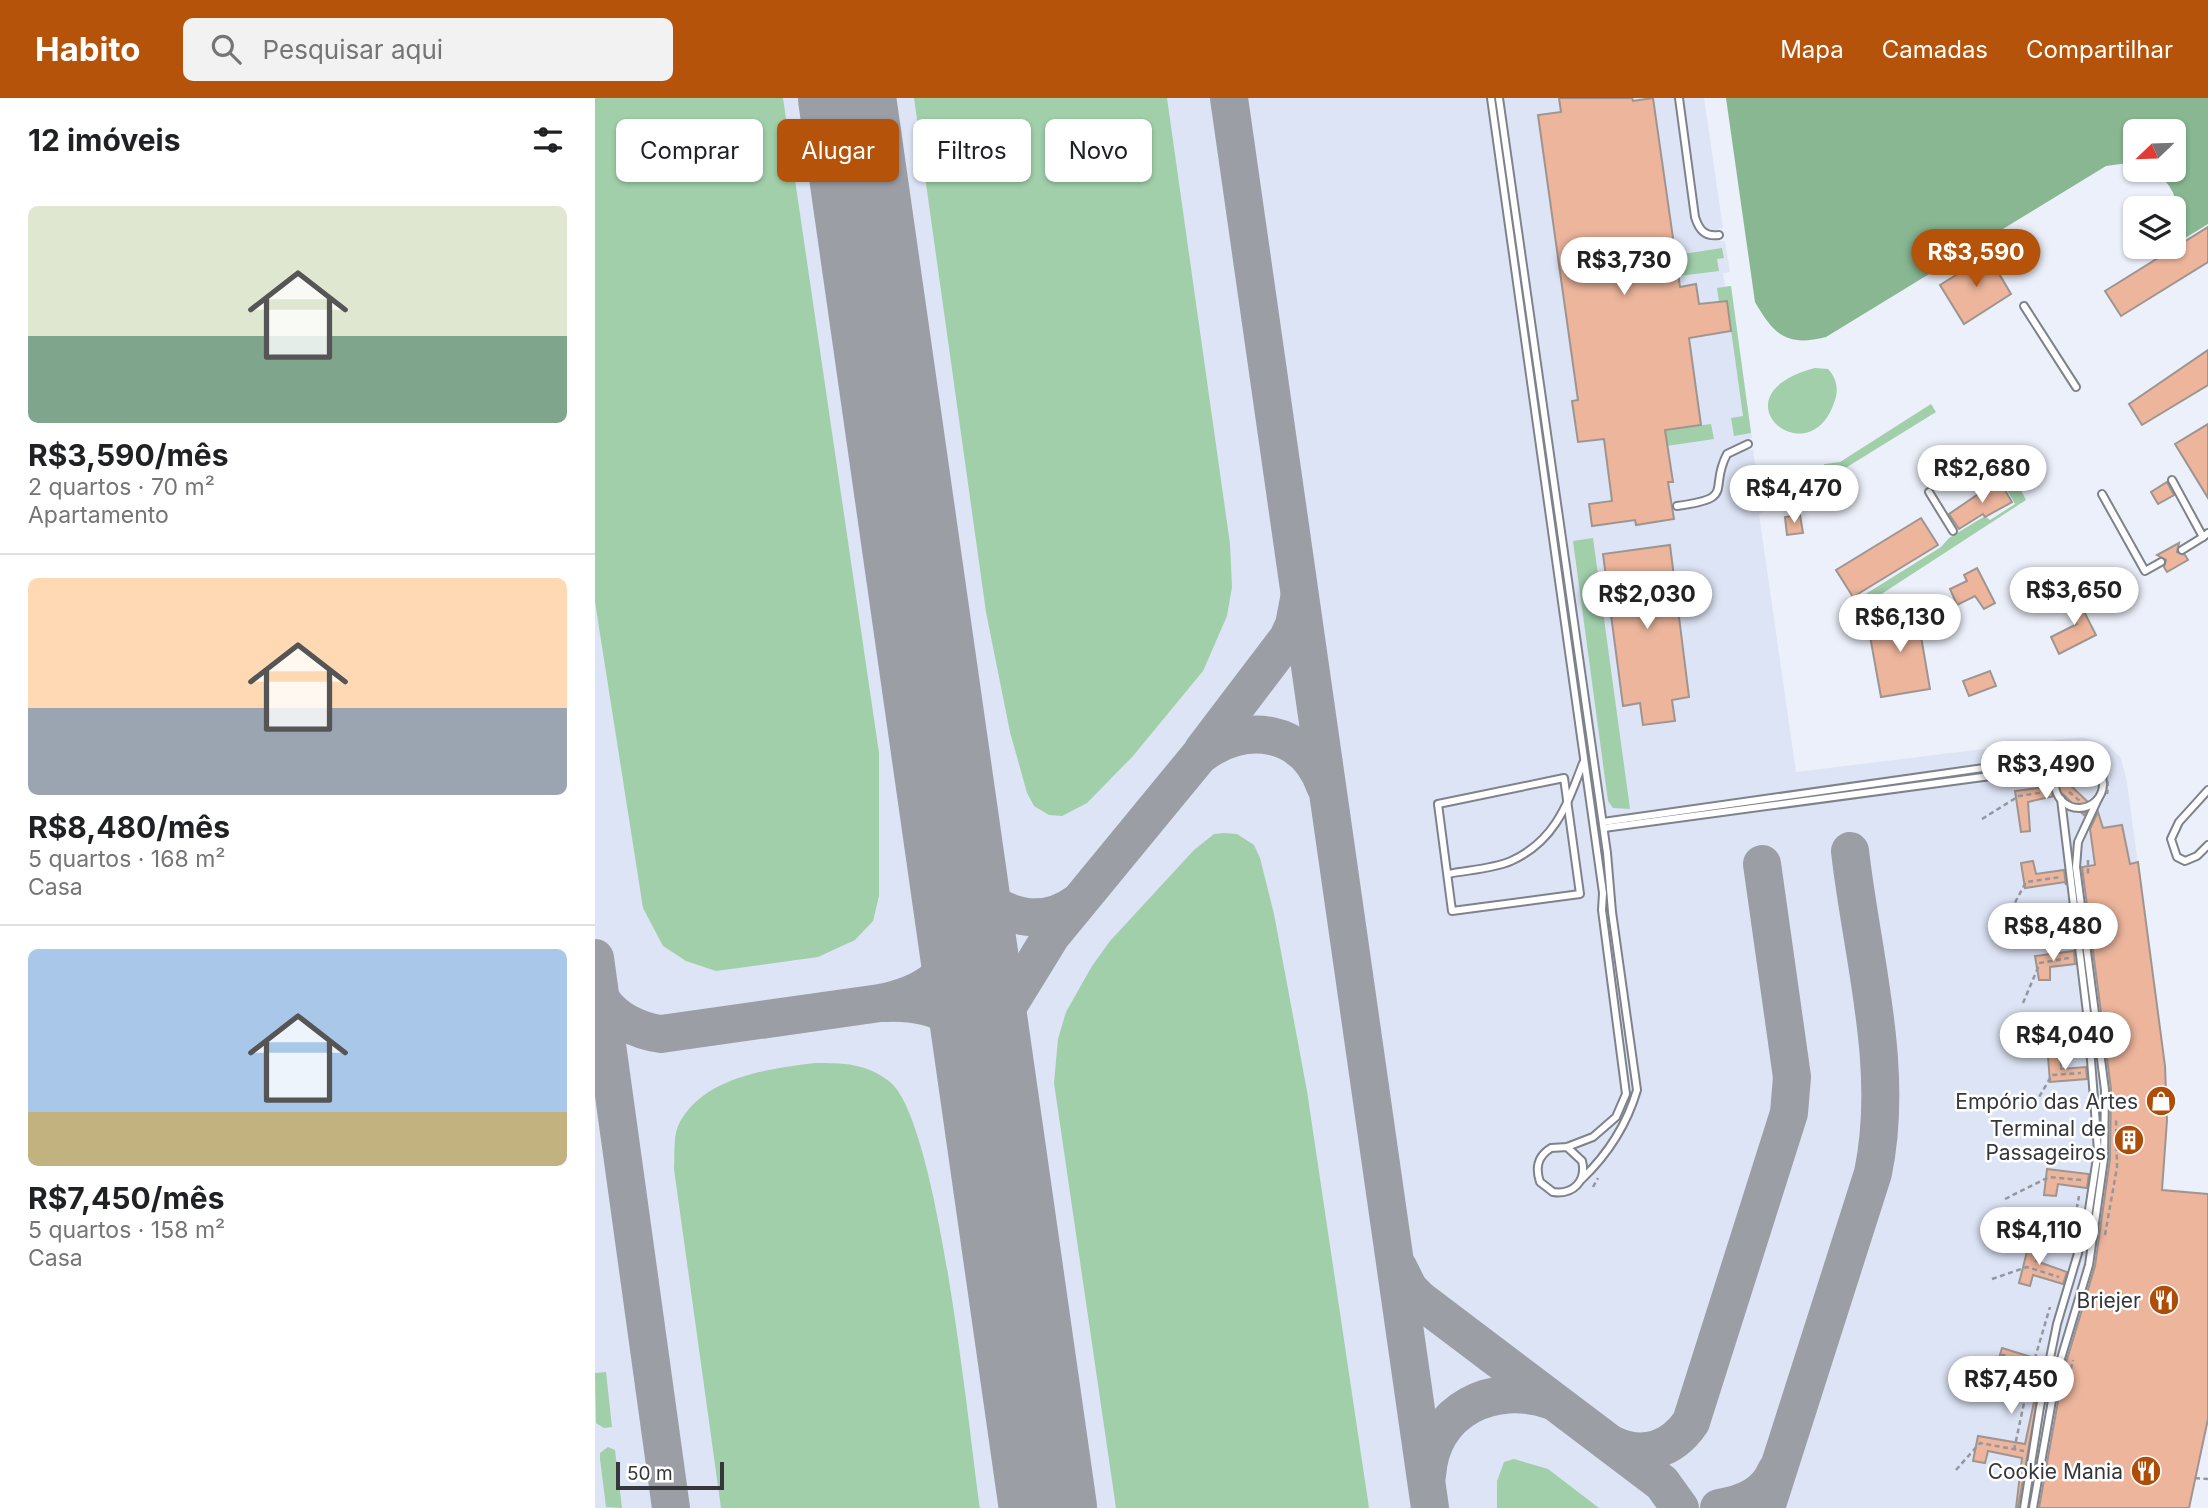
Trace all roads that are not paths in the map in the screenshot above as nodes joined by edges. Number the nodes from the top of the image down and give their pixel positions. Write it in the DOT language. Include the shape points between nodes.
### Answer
graph roads {
  1 [pos="1491,98"];
  2 [pos="1499,98"];
  3 [pos="1679,98"];
  4 [pos="1719,235"];
  5 [pos="2024,306"];
  6 [pos="2076,387"];
  7 [pos="1748,444"];
  8 [pos="2172,480"];
  9 [pos="1929,492"];
  10 [pos="2102,495"];
  11 [pos="1677,506"];
  12 [pos="1953,531"];
  13 [pos="2205,535"];
  14 [pos="2182,550"];
  15 [pos="2161,562"];
  16 [pos="2076,760"];
  17 [pos="1584,761"];
  18 [pos="2056,779"];
  19 [pos="2208,790"];
  20 [pos="2061,799"];
  21 [pos="2101,799"];
  22 [pos="1567,803"];
  23 [pos="1603,825"];
  24 [pos="2208,845"];
  25 [pos="1448,874"];
  26 [pos="2073,876"];
  27 [pos="1567,1147"];
  28 [pos="1581,1181"];
  29 [pos="2024,1508"];
  30 [pos="2033,1508"];
  1 -- 17 [label="lane"];
  2 -- 23 [label="lane"];
  3 -- 4 [label="lane" via="1695,217 1704,233"];
  5 -- 6 [label="lane"];
  7 -- 11 [label="lane" via="1727,454 1720,491 1700,503"];
  8 -- 13 [label="lane"];
  9 -- 12 [label="lane"];
  10 -- 15 [label="lane" via="2145,571"];
  13 -- 14 [label="lane"];
  16 -- 18 [label="lane" via="2063,766"];
  16 -- 21 [label="lane" via="2089,762 2099,772"];
  16 -- 23 [label="lane" via="2047,758"];
  17 -- 22 [label="lane"];
  17 -- 27 [label="lane" via="1626,1094 1610,1124"];
  18 -- 20 [label="lane"];
  18 -- 23 [label="lane" via="2035,770"];
  19 -- 24 [label="lane" via="2179,822 2171,839 2176,857 2186,861"];
  20 -- 21 [label="lane" via="2079,808"];
  20 -- 26 [label="lane"];
  21 -- 26 [label="lane" via="2078,842"];
  22 -- 25 [label="lane" via="1548,837 1511,861"];
  22 -- 25 [label="lane" via="1564,778 1438,804"];
  22 -- 25 [label="lane" via="1580,894 1452,911"];
  23 -- 28 [label="lane" via="1637,1090 1613,1140"];
  26 -- 29 [label="lane" via="2098,1151 2087,1223 2057,1324"];
  26 -- 30 [label="lane" via="2105,1090 2104,1159 2089,1265 2057,1372"];
  27 -- 28 [label="lane" via="1582,1161"];
  27 -- 28 [label="lane" via="1544,1152 1537,1166 1540,1182 1561,1193"];
}
